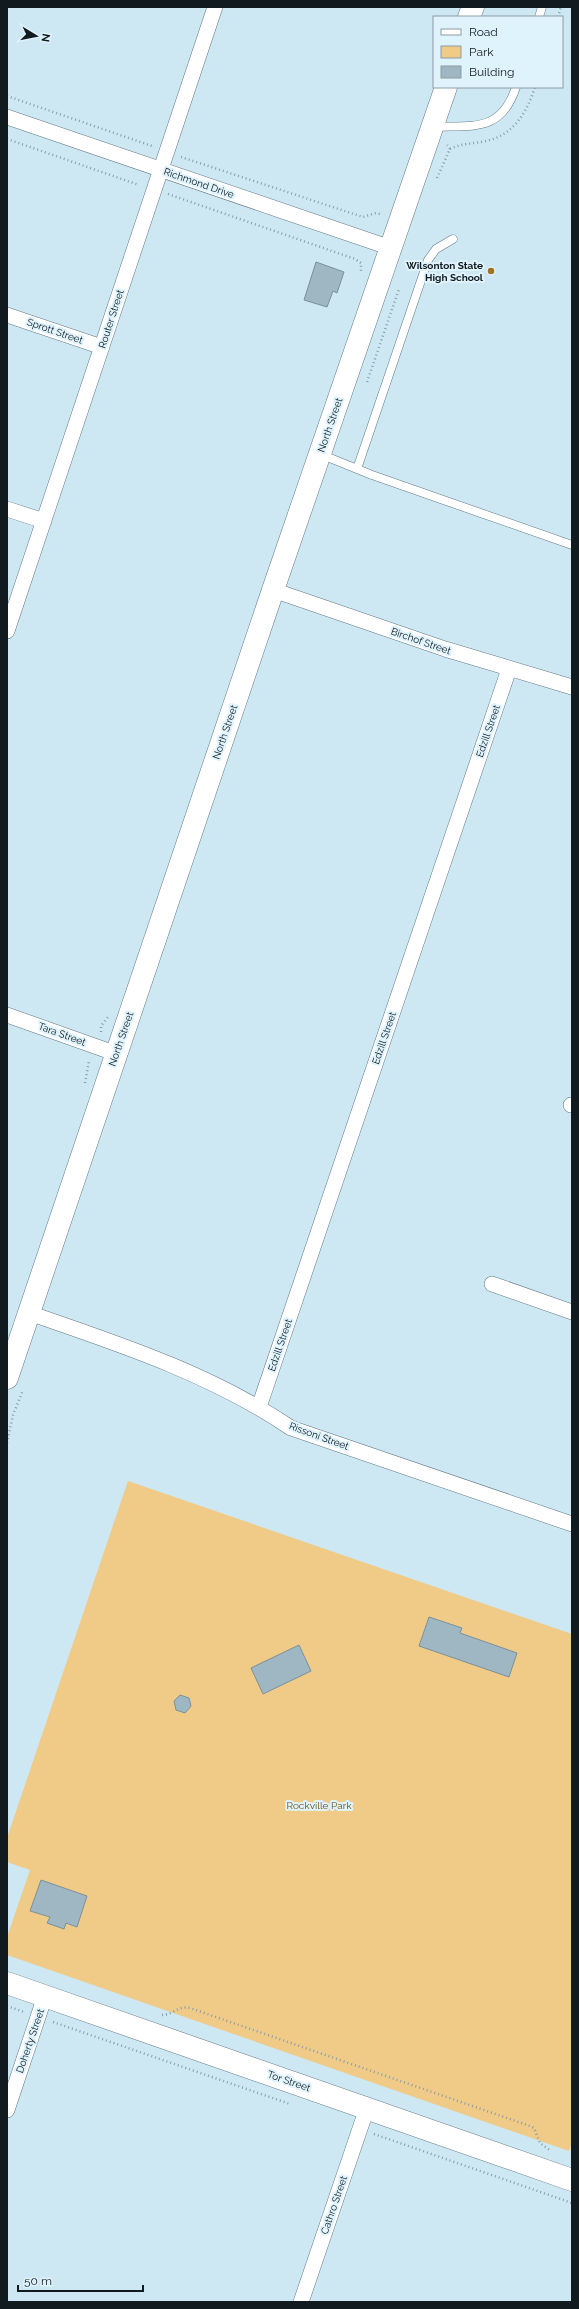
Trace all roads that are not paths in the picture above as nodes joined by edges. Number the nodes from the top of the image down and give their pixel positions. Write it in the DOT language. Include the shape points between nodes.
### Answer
graph roads {
  1 [pos="215,7"];
  2 [pos="446,88"];
  3 [pos="516,88"];
  4 [pos="7,117"];
  5 [pos="432,126"];
  6 [pos="160,170"];
  7 [pos="453,239"];
  8 [pos="391,248"];
  9 [pos="7,315"];
  10 [pos="102,347"];
  11 [pos="320,454"];
  12 [pos="357,469"];
  13 [pos="7,509"];
  14 [pos="44,521"];
  15 [pos="572,545"];
  16 [pos="273,590"];
  17 [pos="7,631"];
  18 [pos="509,669"];
  19 [pos="572,687"];
  20 [pos="7,1015"];
  21 [pos="116,1054"];
  22 [pos="492,1284"];
  23 [pos="572,1312"];
  24 [pos="29,1313"];
  25 [pos="7,1378"];
  26 [pos="259,1407"];
  27 [pos="572,1524"];
  28 [pos="7,1982"];
  29 [pos="45,1996"];
  30 [pos="367,2108"];
  31 [pos="7,2110"];
  32 [pos="572,2180"];
  33 [pos="301,2302"];
  1 -- 6 [label="street, Router Street"];
  2 -- 5 [label="street, North Street"];
  3 -- 5 [label="lane" via="513,98 502,115 481,126"];
  4 -- 6 [label="street, Richmond Drive"];
  5 -- 8 [label="street, North Street"];
  6 -- 8 [label="street, Richmond Drive"];
  6 -- 10 [label="street, Router Street"];
  7 -- 12 [label="lane" via="436,249 428,260"];
  8 -- 11 [label="street, North Street"];
  9 -- 10 [label="street, Sprott Street"];
  10 -- 14 [label="street, Router Street"];
  11 -- 12 [label="lane"];
  11 -- 16 [label="street, North Street"];
  12 -- 15 [label="lane"];
  13 -- 14 [label="street"];
  14 -- 17 [label="street, Router Street"];
  16 -- 18 [label="street, Birchof Street"];
  16 -- 21 [label="street, North Street"];
  18 -- 19 [label="street, Birchof Street"];
  18 -- 26 [label="street, Edzill Street"];
  20 -- 21 [label="street, Tara Street"];
  21 -- 24 [label="street, North Street"];
  22 -- 23 [label="street"];
  24 -- 25 [label="street, North Street"];
  24 -- 26 [label="street, Rissoni Street" via="157,1358"];
  26 -- 27 [label="street, Rissoni Street" via="290,1428"];
  28 -- 29 [label="street, Tor Street"];
  29 -- 30 [label="street, Tor Street"];
  29 -- 31 [label="street, Doherty Street"];
  30 -- 32 [label="street, Tor Street"];
  30 -- 33 [label="street, Cathro Street"];
}
